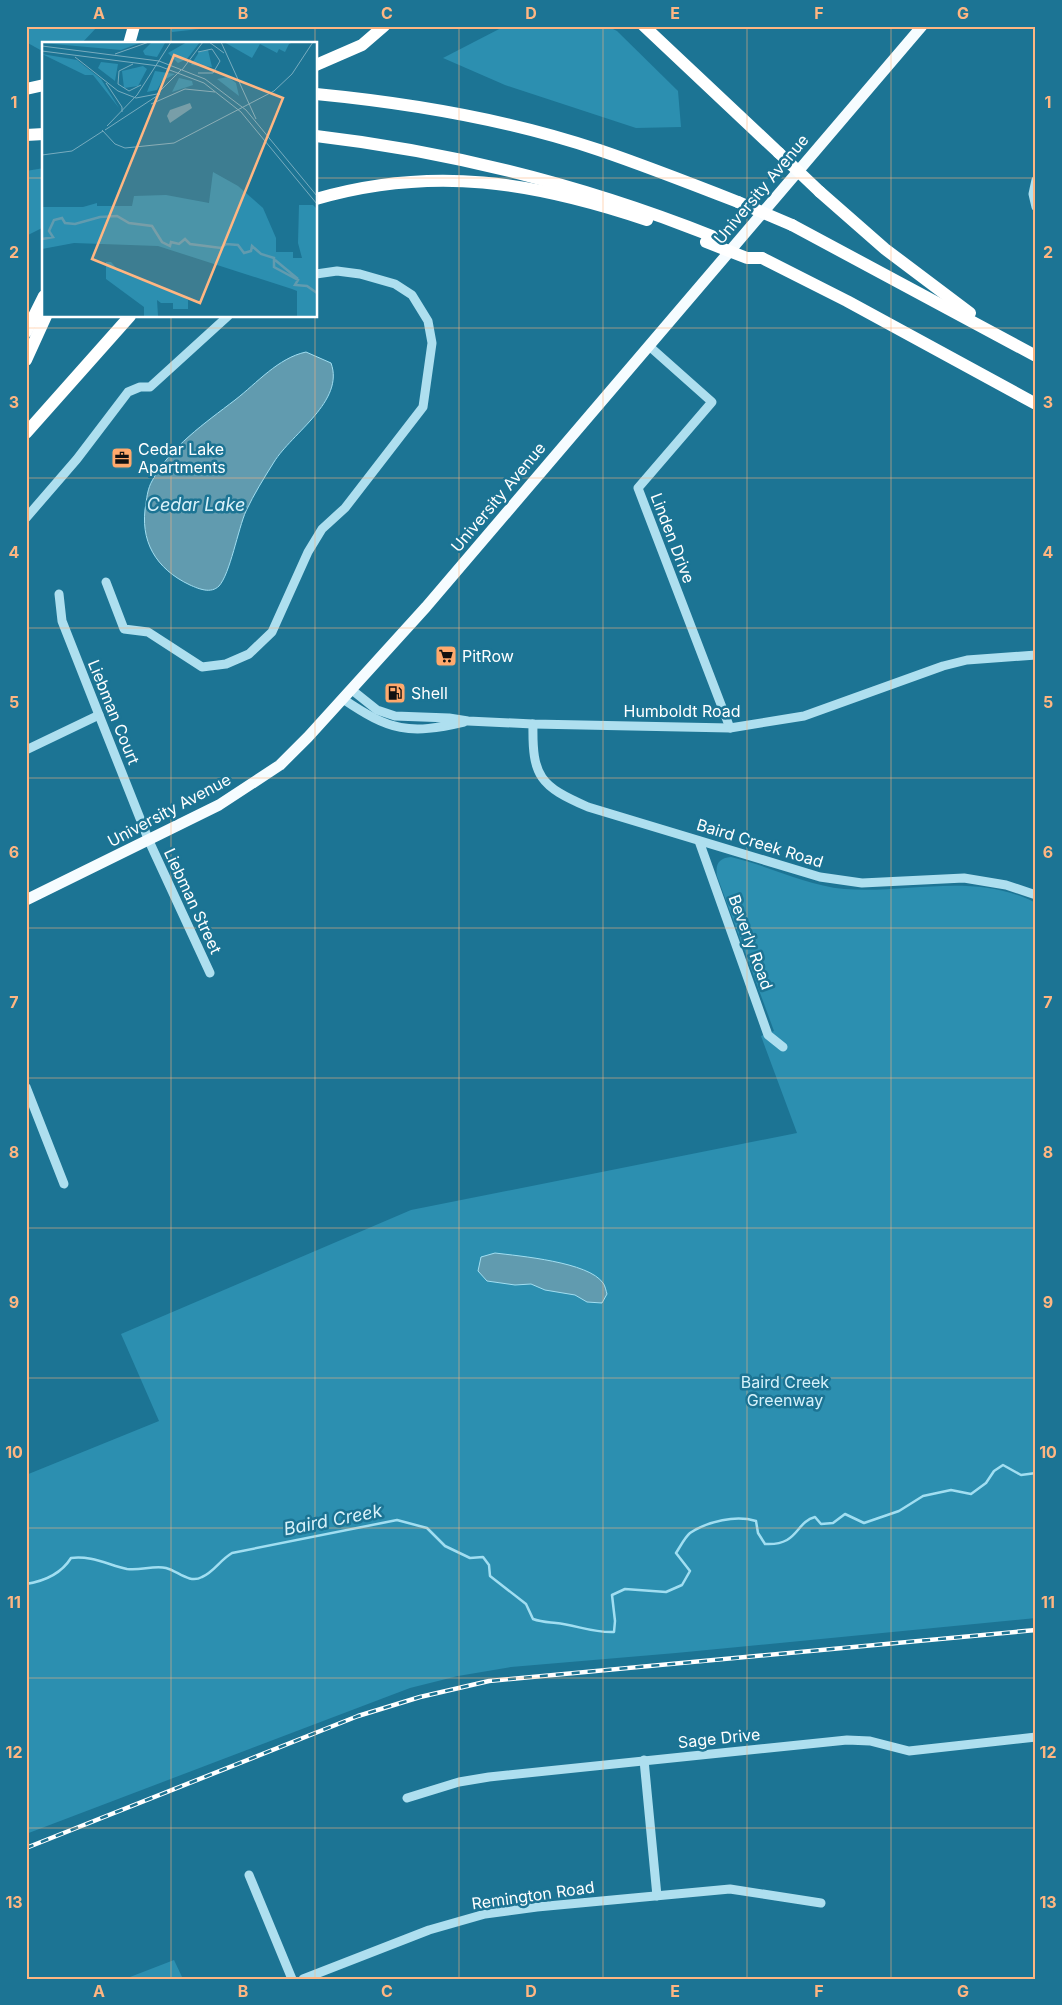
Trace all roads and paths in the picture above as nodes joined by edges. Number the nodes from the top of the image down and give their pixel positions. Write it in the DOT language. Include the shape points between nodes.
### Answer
graph roads {
  1 [pos="134,26"];
  2 [pos="384,26"];
  3 [pos="644,26"];
  4 [pos="922,26"];
  5 [pos="130,42"];
  6 [pos="318,64"];
  7 [pos="42,85"];
  8 [pos="26,89"];
  9 [pos="42,91"];
  10 [pos="26,93"];
  11 [pos="318,94"];
  12 [pos="42,134"];
  13 [pos="26,135"];
  14 [pos="318,136"];
  15 [pos="1036,180"];
  16 [pos="318,198"];
  17 [pos="1036,207"];
  18 [pos="709,239"];
  19 [pos="318,274"];
  20 [pos="42,300"];
  21 [pos="45,318"];
  22 [pos="128,318"];
  23 [pos="226,318"];
  24 [pos="988,330"];
  25 [pos="26,332"];
  26 [pos="649,346"];
  27 [pos="1036,356"];
  28 [pos="26,360"];
  29 [pos="1036,404"];
  30 [pos="26,433"];
  31 [pos="26,518"];
  32 [pos="106,582"];
  33 [pos="59,594"];
  34 [pos="1036,655"];
  35 [pos="352,690"];
  36 [pos="343,699"];
  37 [pos="99,715"];
  38 [pos="467,721"];
  39 [pos="533,724"];
  40 [pos="730,728"];
  41 [pos="26,750"];
  42 [pos="149,840"];
  43 [pos="699,841"];
  44 [pos="1036,895"];
  45 [pos="26,900"];
  46 [pos="210,973"];
  47 [pos="783,1047"];
  48 [pos="26,1087"];
  49 [pos="64,1184"];
  50 [pos="1036,1737"];
  51 [pos="644,1760"];
  52 [pos="408,1798"];
  53 [pos="249,1875"];
  54 [pos="657,1896"];
  55 [pos="821,1903"];
  56 [pos="292,1979"];
  57 [pos="303,1979"];
  1 -- 5 [label="highway"];
  2 -- 6 [label="highway" via="362,45"];
  3 -- 24 [label="highway, bridge" via="820,192 885,249 969,311"];
  4 -- 26 [label="main road, University Avenue"];
  7 -- 8 [label="highway"];
  9 -- 10 [label="highway"];
  11 -- 24 [label="highway, bridge" via="439,111 598,150 792,225"];
  12 -- 13 [label="highway"];
  14 -- 18 [label="highway" via="387,145 491,165 596,194"];
  15 -- 17 [label="street" via="1033,194"];
  16 -- 18 [label="highway" via="394,182 486,181 560,194"];
  18 -- 29 [label="highway" via="762,258"];
  19 -- 32 [label="street" via="337,271 360,274 396,284 412,295 422,309 432,343 423,407 344,508 322,529 308,552 272,632 250,654 226,664 202,667 148,632 124,629"];
  20 -- 25 [label="highway"];
  21 -- 28 [label="highway"];
  22 -- 30 [label="highway"];
  23 -- 31 [label="street" via="150,387 128,392 77,459"];
  24 -- 27 [label="highway"];
  26 -- 35 [label="main road, University Avenue"];
  26 -- 40 [label="street, Linden Drive" via="712,402 638,488"];
  33 -- 37 [label="street, Liebman Court" via="62,621"];
  34 -- 40 [label="street, Humboldt Road" via="967,660 804,716"];
  35 -- 36 [label="main road, University Avenue"];
  35 -- 38 [label="street, Humboldt Road" via="377,710 395,716"];
  36 -- 38 [label="street, Humboldt Road" via="373,719 395,728 427,728"];
  36 -- 42 [label="main road, University Avenue" via="280,766 219,806"];
  37 -- 41 [label="street"];
  37 -- 42 [label="street, Liebman Court"];
  38 -- 39 [label="street, Humboldt Road"];
  39 -- 40 [label="street, Humboldt Road"];
  39 -- 43 [label="street, Baird Creek Road" via="532,749 536,769 547,784 588,807"];
  42 -- 45 [label="main road, University Avenue"];
  42 -- 46 [label="street, Liebman Street"];
  43 -- 44 [label="street, Baird Creek Road" via="843,882 964,878 1006,885"];
  43 -- 47 [label="street, Beverly Road" via="768,1035"];
  48 -- 49 [label="street"];
  50 -- 51 [label="street, Sage Drive" via="909,1751 870,1741 848,1740"];
  51 -- 52 [label="street, Sage Drive" via="489,1777 459,1782"];
  51 -- 54 [label="street"];
  53 -- 56 [label="street"];
  54 -- 55 [label="street, Remington Road" via="730,1889"];
  54 -- 57 [label="street, Remington Road" via="485,1914 429,1930"];
}
